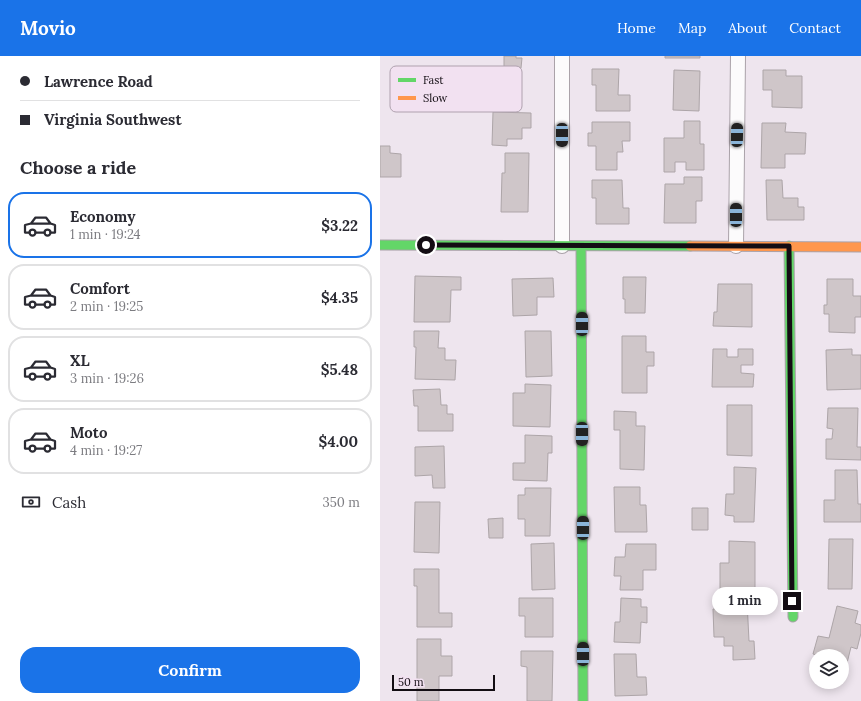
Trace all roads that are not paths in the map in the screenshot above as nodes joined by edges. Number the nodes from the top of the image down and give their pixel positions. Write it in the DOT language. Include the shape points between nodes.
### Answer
graph roads {
  1 [pos="562,56"];
  2 [pos="738,56"];
  3 [pos="380,245"];
  4 [pos="562,246"];
  5 [pos="582,246"];
  6 [pos="736,246"];
  7 [pos="789,246"];
  8 [pos="861,247"];
  9 [pos="793,617"];
  10 [pos="583,701"];
  1 -- 4 [label="street"];
  2 -- 6 [label="street"];
  3 -- 4 [label="street"];
  4 -- 5 [label="street"];
  5 -- 6 [label="street"];
  5 -- 10 [label="street"];
  6 -- 7 [label="street"];
  7 -- 8 [label="street"];
  7 -- 9 [label="street"];
}
